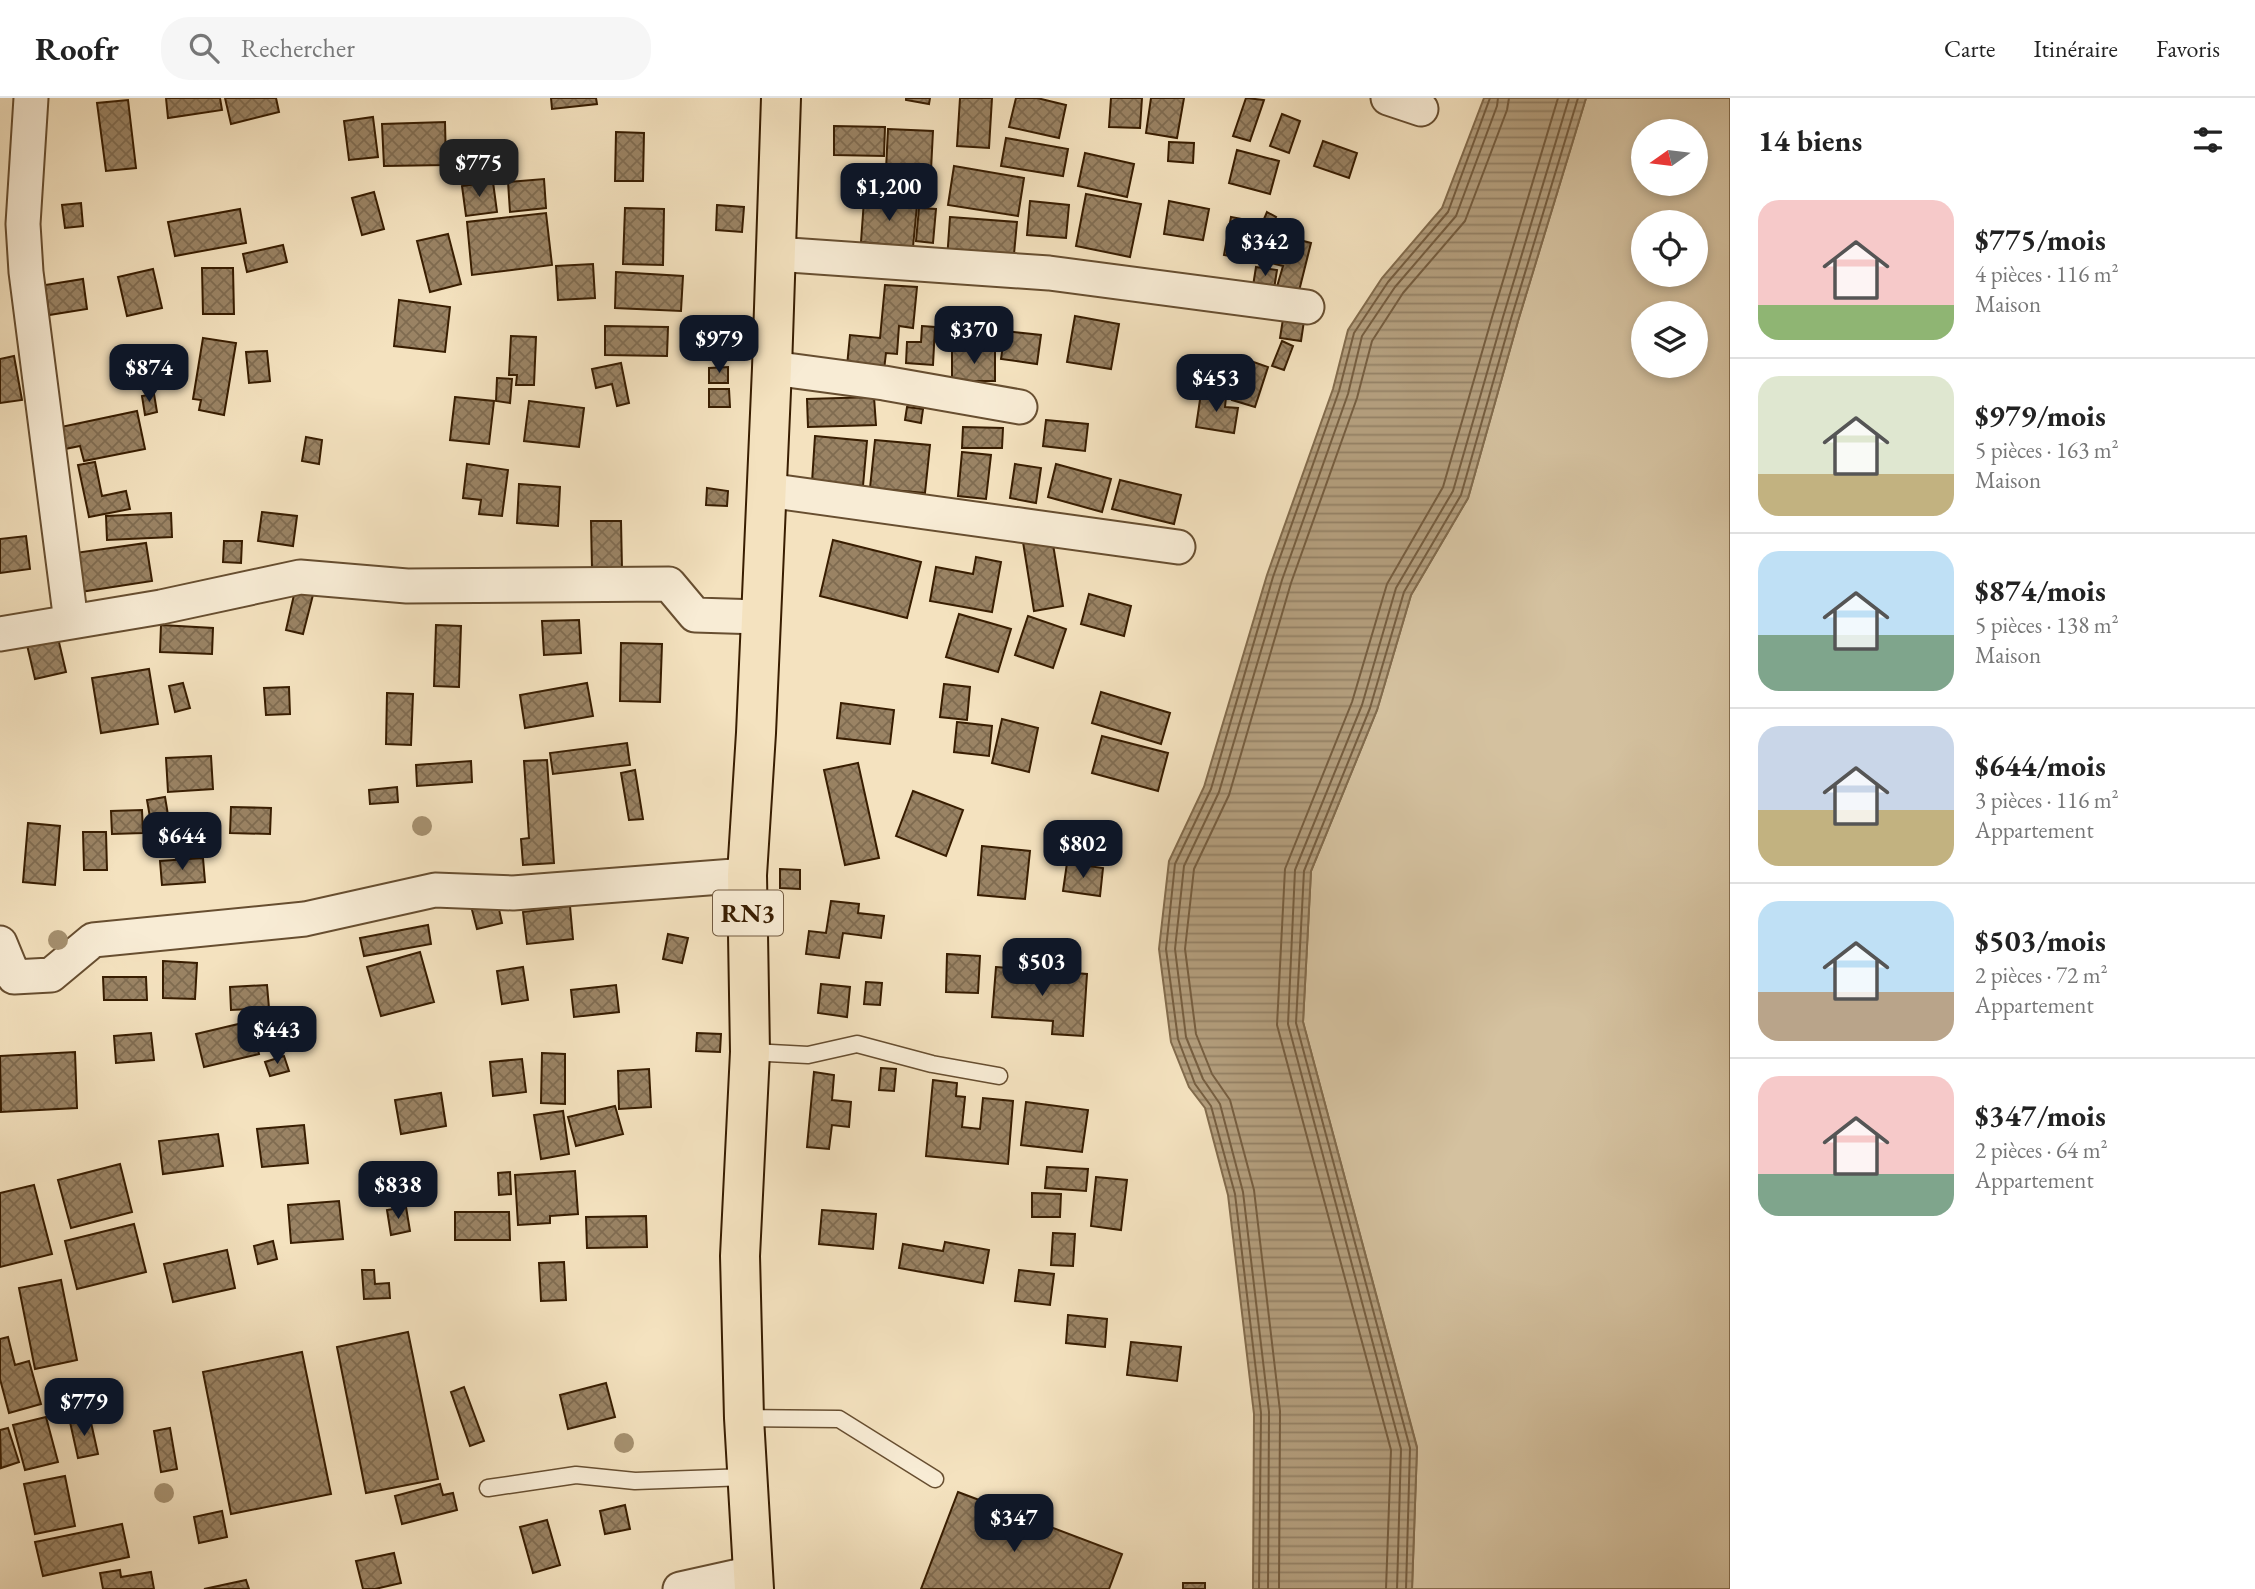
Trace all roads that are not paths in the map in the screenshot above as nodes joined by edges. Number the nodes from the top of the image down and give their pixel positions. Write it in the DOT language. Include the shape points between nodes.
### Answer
graph roads {
  1 [pos="31,98"];
  2 [pos="781,98"];
  3 [pos="1388,98"];
  4 [pos="1421,109"];
  5 [pos="775,254"];
  6 [pos="1307,307"];
  7 [pos="772,368"];
  8 [pos="1020,407"];
  9 [pos="767,490"];
  10 [pos="1178,547"];
  11 [pos="760,617"];
  12 [pos="71,622"];
  13 [pos="0,634"];
  14 [pos="747,875"];
  15 [pos="0,943"];
  16 [pos="750,1052"];
  17 [pos="999,1076"];
  18 [pos="744,1418"];
  19 [pos="747,1477"];
  20 [pos="935,1479"];
  21 [pos="488,1488"];
  22 [pos="753,1581"];
  23 [pos="680,1589"];
  1 -- 12 [label="street" via="23,224 26,272"];
  2 -- 5 [label="highway, RN3"];
  3 -- 4 [label="street"];
  5 -- 6 [label="street" via="1049,273"];
  5 -- 7 [label="highway, RN3"];
  7 -- 8 [label="street"];
  7 -- 9 [label="highway, RN3"];
  9 -- 10 [label="street"];
  9 -- 11 [label="highway, RN3"];
  11 -- 12 [label="street" via="695,615 668,584 407,586 300,578"];
  11 -- 14 [label="highway, RN3"];
  12 -- 13 [label="street"];
  14 -- 15 [label="street" via="513,893 435,890 305,919 93,940 51,975 14,977"];
  14 -- 16 [label="highway, RN3"];
  16 -- 17 [label="lane" via="808,1055 857,1044"];
  16 -- 18 [label="highway, RN3" via="740,1256"];
  18 -- 19 [label="highway, RN3"];
  18 -- 20 [label="lane" via="839,1419"];
  19 -- 21 [label="lane" via="635,1482 576,1475"];
  19 -- 22 [label="highway, RN3"];
  22 -- 23 [label="street"];
}
